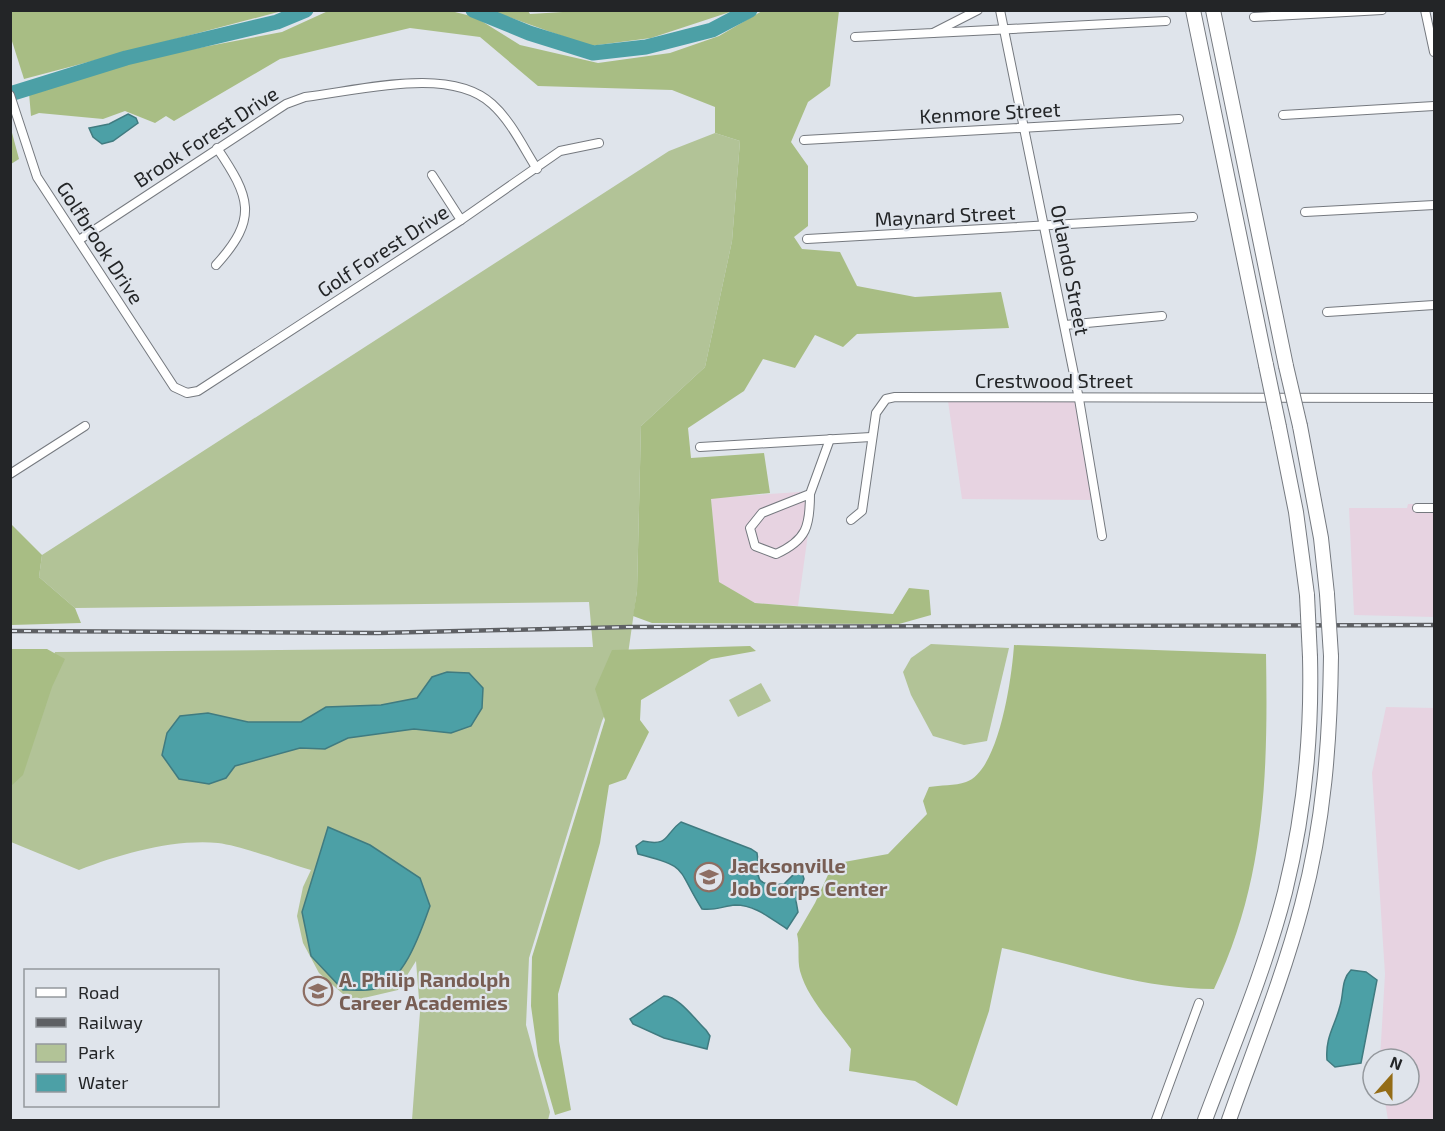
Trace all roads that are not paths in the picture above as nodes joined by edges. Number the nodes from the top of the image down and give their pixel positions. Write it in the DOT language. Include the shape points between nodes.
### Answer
graph roads {
  1 [pos="978,10"];
  2 [pos="1000,10"];
  3 [pos="1193,10"];
  4 [pos="1213,10"];
  5 [pos="1382,10"];
  6 [pos="1425,10"];
  7 [pos="1254,16"];
  8 [pos="1166,21"];
  9 [pos="1005,30"];
  10 [pos="933,33"];
  11 [pos="855,37"];
  12 [pos="1434,52"];
  13 [pos="12,98"];
  14 [pos="1434,106"];
  15 [pos="1283,114"];
  16 [pos="1179,119"];
  17 [pos="1024,128"];
  18 [pos="804,140"];
  19 [pos="599,143"];
  20 [pos="217,148"];
  21 [pos="537,169"];
  22 [pos="432,175"];
  23 [pos="1434,205"];
  24 [pos="1305,212"];
  25 [pos="1193,218"];
  26 [pos="461,220"];
  27 [pos="1045,227"];
  28 [pos="807,239"];
  29 [pos="79,240"];
  30 [pos="216,265"];
  31 [pos="1434,305"];
  32 [pos="1327,312"];
  33 [pos="1162,316"];
  34 [pos="1065,325"];
  35 [pos="187,393"];
  36 [pos="1434,398"];
  37 [pos="1079,399"];
  38 [pos="85,426"];
  39 [pos="871,437"];
  40 [pos="830,439"];
  41 [pos="700,447"];
  42 [pos="10,474"];
  43 [pos="810,494"];
  44 [pos="1417,508"];
  45 [pos="1434,508"];
  46 [pos="851,520"];
  47 [pos="1102,536"];
  48 [pos="1199,1003"];
  49 [pos="1156,1120"];
  50 [pos="1205,1120"];
  51 [pos="1228,1120"];
  1 -- 10 [label="street"];
  2 -- 9 [label="street, Orlando Street"];
  3 -- 50 [label="highway, bridge" via="1296,512 1310,657 1306,773 1291,864 1267,953"];
  4 -- 51 [label="highway, bridge" via="1321,538 1331,656 1325,784 1309,875 1285,963"];
  5 -- 7 [label="street"];
  6 -- 12 [label="street"];
  8 -- 9 [label="street"];
  9 -- 10 [label="street"];
  9 -- 17 [label="street, Orlando Street"];
  10 -- 11 [label="street"];
  13 -- 29 [label="street, Golfbrook Drive" via="37,177"];
  14 -- 15 [label="street"];
  16 -- 17 [label="street, Kenmore Street"];
  17 -- 18 [label="street, Kenmore Street"];
  17 -- 27 [label="street, Orlando Street"];
  19 -- 21 [label="street, Golf Forest Drive" via="560,152"];
  20 -- 21 [label="street, Brook Forest Drive" via="286,104 305,97 444,82 468,88 493,105"];
  20 -- 29 [label="street, Brook Forest Drive"];
  20 -- 30 [label="street" via="241,186 245,216 236,243"];
  21 -- 26 [label="street, Golf Forest Drive"];
  22 -- 26 [label="street"];
  23 -- 24 [label="street"];
  25 -- 27 [label="street, Maynard Street"];
  26 -- 35 [label="street, Golf Forest Drive" via="198,391"];
  27 -- 28 [label="street, Maynard Street"];
  27 -- 34 [label="street, Orlando Street"];
  29 -- 35 [label="street, Golfbrook Drive" via="174,387"];
  31 -- 32 [label="street"];
  33 -- 34 [label="street"];
  34 -- 37 [label="street, Orlando Street"];
  36 -- 37 [label="street, Crestwood Street"];
  37 -- 39 [label="street, Crestwood Street" via="896,397 880,405"];
  37 -- 47 [label="street, Orlando Street"];
  38 -- 42 [label="street"];
  39 -- 40 [label="street"];
  39 -- 46 [label="street, Crestwood Street" via="862,511"];
  40 -- 41 [label="street"];
  40 -- 43 [label="street"];
  43 -- 43 [label="street" via="807,528 794,546 776,554 755,546 750,528 762,513"];
  44 -- 45 [label="street"];
  48 -- 49 [label="street"];
}
